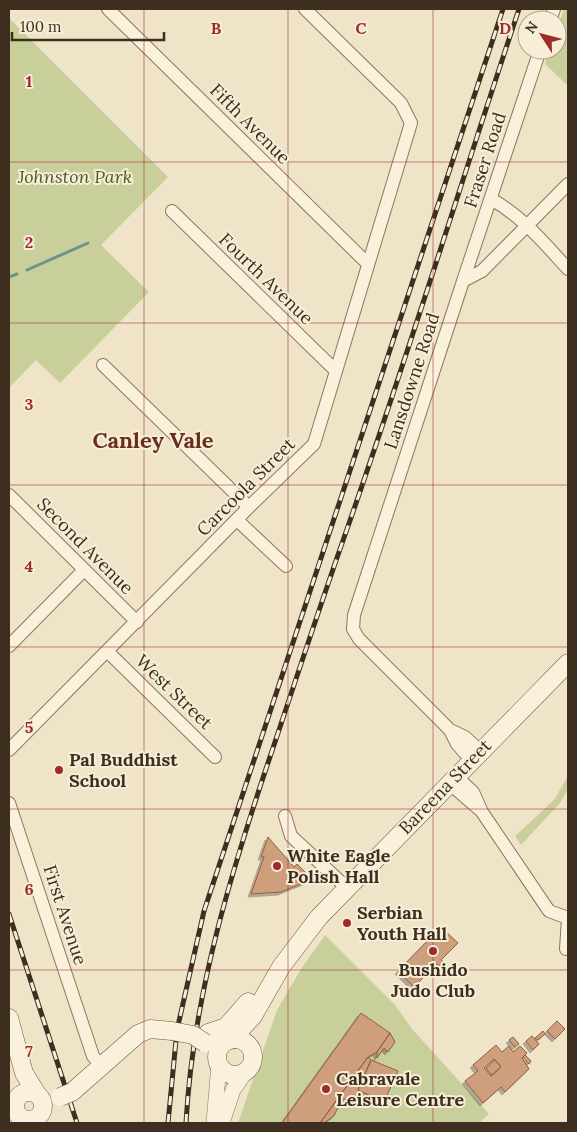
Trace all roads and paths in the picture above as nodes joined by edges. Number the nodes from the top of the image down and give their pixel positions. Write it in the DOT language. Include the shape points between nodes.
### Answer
graph roads {
  1 [pos="108,9"];
  2 [pos="305,9"];
  3 [pos="537,60"];
  4 [pos="568,184"];
  5 [pos="491,199"];
  6 [pos="172,211"];
  7 [pos="527,226"];
  8 [pos="368,264"];
  9 [pos="568,269"];
  10 [pos="463,281"];
  11 [pos="103,365"];
  12 [pos="336,371"];
  13 [pos="9,495"];
  14 [pos="249,507"];
  15 [pos="237,520"];
  16 [pos="286,566"];
  17 [pos="84,570"];
  18 [pos="137,622"];
  19 [pos="9,646"];
  20 [pos="108,652"];
  21 [pos="568,662"];
  22 [pos="9,750"];
  23 [pos="475,755"];
  24 [pos="215,757"];
  25 [pos="453,780"];
  26 [pos="9,803"];
  27 [pos="285,816"];
  28 [pos="346,887"];
  29 [pos="568,918"];
  30 [pos="316,921"];
  31 [pos="566,950"];
  32 [pos="256,1012"];
  33 [pos="9,1018"];
  34 [pos="196,1035"];
  35 [pos="229,1040"];
  36 [pos="252,1052"];
  37 [pos="112,1056"];
  38 [pos="218,1062"];
  39 [pos="247,1070"];
  40 [pos="89,1086"];
  41 [pos="66,1095"];
  42 [pos="33,1110"];
  43 [pos="214,1123"];
  44 [pos="222,1123"];
  1 -- 8 [label="street, Fifth Avenue"];
  2 -- 8 [label="street, Carcoola Street" via="400,103 411,123"];
  3 -- 5 [label="street, Fraser Road"];
  4 -- 7 [label="street"];
  5 -- 7 [label="street" via="508,208"];
  5 -- 10 [label="street, Fraser Road"];
  6 -- 12 [label="street, Fourth Avenue"];
  7 -- 9 [label="street"];
  7 -- 10 [label="street" via="482,272"];
  8 -- 12 [label="street, Carcoola Street"];
  10 -- 23 [label="street, Lansdowne Road" via="354,615 353,629 359,639 450,730 457,744"];
  11 -- 14 [label="street"];
  12 -- 14 [label="street, Carcoola Street" via="314,444"];
  13 -- 17 [label="street, Second Avenue"];
  14 -- 15 [label="street, Carcoola Street"];
  15 -- 16 [label="street"];
  15 -- 18 [label="street, Carcoola Street"];
  17 -- 18 [label="street, Second Avenue"];
  17 -- 19 [label="street"];
  18 -- 20 [label="street, Carcoola Street"];
  20 -- 22 [label="street, Carcoola Street"];
  20 -- 24 [label="street, West Street"];
  21 -- 23 [label="main road, Bareena Street"];
  23 -- 25 [label="main road, Bareena Street"];
  25 -- 28 [label="main road, Bareena Street"];
  25 -- 29 [label="street" via="482,812 549,911"];
  26 -- 37 [label="street, First Avenue" via="93,1056"];
  27 -- 28 [label="street" via="291,836"];
  28 -- 30 [label="main road, Bareena Street"];
  29 -- 31 [label="street"];
  30 -- 32 [label="main road, Bareena Street" via="281,967"];
  30 -- 34 [label="main road" via="275,962 236,1018 223,1028"];
  32 -- 35 [label="main road, Bareena Street"];
  32 -- 36 [label="main road, Bareena Street" via="251,1032"];
  33 -- 42 [label="main road"];
  34 -- 35 [label="main road"];
  34 -- 37 [label="main road" via="154,1036"];
  34 -- 38 [label="main road"];
  35 -- 36 [label="main road" via="242,1041"];
  35 -- 38 [label="main road" via="219,1049"];
  36 -- 39 [label="main road"];
  37 -- 40 [label="street"];
  37 -- 40 [label="main road" via="101,1079"];
  37 -- 41 [label="main road"];
  38 -- 39 [label="main road" via="229,1074"];
  38 -- 43 [label="street"];
  39 -- 44 [label="street" via="233,1090"];
  40 -- 41 [label="main road"];
  41 -- 42 [label="main road"];
}
